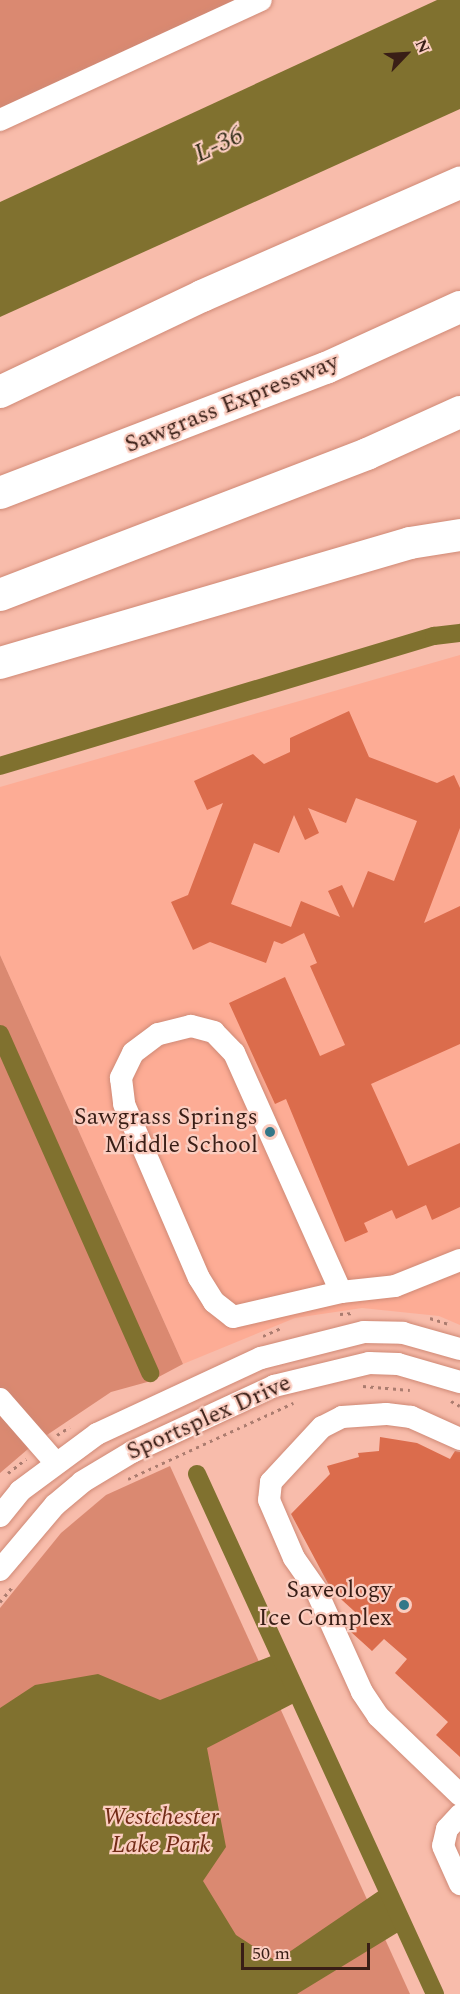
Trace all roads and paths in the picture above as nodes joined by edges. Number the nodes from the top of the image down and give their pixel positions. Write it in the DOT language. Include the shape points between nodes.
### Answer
graph roads {
  1 [pos="261,0"];
  2 [pos="0,120"];
  3 [pos="460,183"];
  4 [pos="460,307"];
  5 [pos="0,392"];
  6 [pos="460,412"];
  7 [pos="0,493"];
  8 [pos="460,535"];
  9 [pos="0,595"];
  10 [pos="0,663"];
  11 [pos="460,1260"];
  12 [pos="341,1292"];
  13 [pos="363,1332"];
  14 [pos="460,1348"];
  15 [pos="369,1363"];
  16 [pos="306,1375"];
  17 [pos="357,1386"];
  18 [pos="417,1391"];
  19 [pos="454,1391"];
  20 [pos="0,1399"];
  21 [pos="460,1406"];
  22 [pos="460,1439"];
  23 [pos="60,1457"];
  24 [pos="125,1480"];
  25 [pos="82,1482"];
  26 [pos="0,1516"];
  27 [pos="8,1576"];
  28 [pos="0,1602"];
  29 [pos="460,1795"];
  30 [pos="460,1815"];
  31 [pos="460,1884"];
  1 -- 2 [label="street"];
  3 -- 5 [label="highway" via="202,296"];
  4 -- 7 [label="highway, Sawgrass Expressway" via="326,369"];
  6 -- 9 [label="highway" via="367,454"];
  8 -- 10 [label="highway" via="410,543"];
  11 -- 12 [label="street" via="394,1286"];
  12 -- 12 [label="street" via="234,1053 214,1032 191,1026 158,1034 133,1053 120,1078 124,1104 199,1278 214,1302 233,1317"];
  13 -- 14 [label="street, Sportsplex Drive" via="403,1333"];
  13 -- 15 [label="street"];
  13 -- 23 [label="street, Sportsplex Drive" via="261,1358 112,1426"];
  15 -- 16 [label="street, Sportsplex Drive"];
  15 -- 19 [label="street, Sportsplex Drive" via="398,1364"];
  16 -- 24 [label="path" via="312,1395"];
  16 -- 25 [label="street, Sportsplex Drive" via="132,1452"];
  17 -- 18 [label="path"];
  19 -- 21 [label="path"];
  20 -- 23 [label="street"];
  22 -- 29 [label="street" via="411,1418 386,1414 342,1417 321,1427 271,1482 269,1500 294,1558 316,1590 362,1692 378,1716"];
  23 -- 25 [label="street"];
  23 -- 26 [label="street, Sportsplex Drive" via="20,1491"];
  25 -- 27 [label="street, Sportsplex Drive" via="54,1505"];
  27 -- 28 [label="path"];
  30 -- 31 [label="street" via="447,1829 443,1846"];
}
